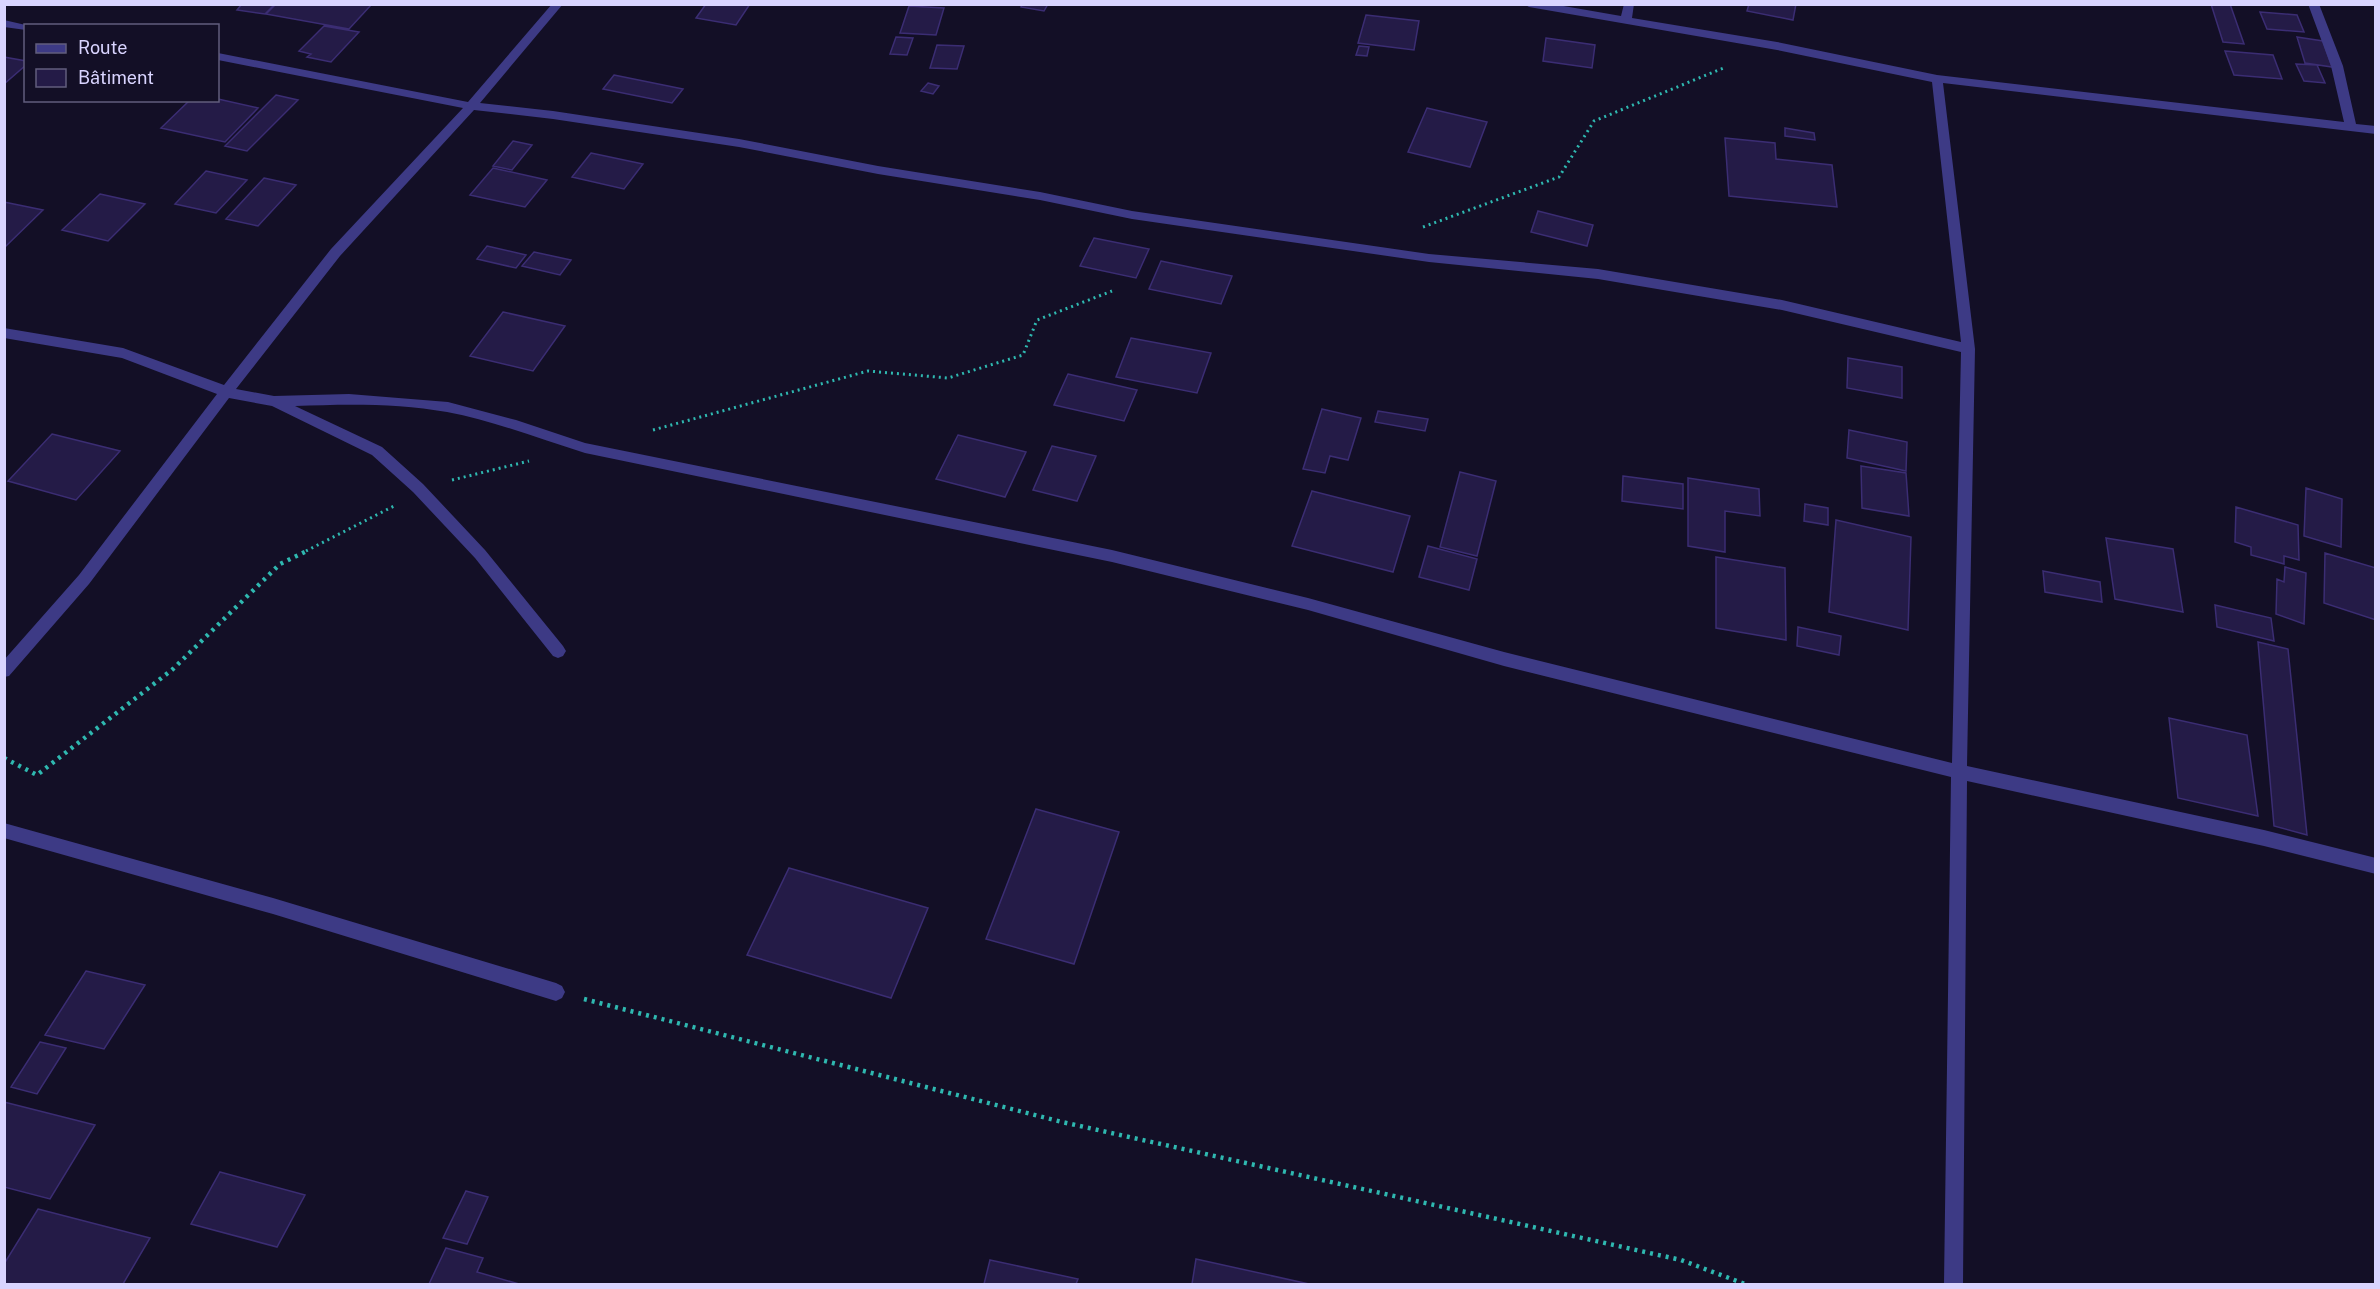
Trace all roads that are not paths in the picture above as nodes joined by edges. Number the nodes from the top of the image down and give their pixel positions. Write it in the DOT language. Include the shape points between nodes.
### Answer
graph roads {
  1 [pos="558,4"];
  2 [pos="1529,4"];
  3 [pos="1629,4"];
  4 [pos="2313,4"];
  5 [pos="1626,20"];
  6 [pos="4,23"];
  7 [pos="24,27"];
  8 [pos="219,56"];
  9 [pos="1937,79"];
  10 [pos="471,106"];
  11 [pos="2351,126"];
  12 [pos="2376,130"];
  13 [pos="4,333"];
  14 [pos="1968,349"];
  15 [pos="227,392"];
  16 [pos="274,401"];
  17 [pos="558,651"];
  18 [pos="4,671"];
  19 [pos="1960,772"];
  20 [pos="4,830"];
  21 [pos="2376,866"];
  22 [pos="556,992"];
  23 [pos="1953,1284"];
  1 -- 10 [label="street" via="529,43"];
  2 -- 5 [label="street"];
  3 -- 5 [label="street"];
  4 -- 11 [label="street" via="2337,66"];
  5 -- 9 [label="street"];
  6 -- 7 [label="street"];
  8 -- 10 [label="street"];
  9 -- 11 [label="street"];
  9 -- 14 [label="street"];
  10 -- 14 [label="street" via="739,143 1132,215 1430,258 1598,274 1782,305"];
  10 -- 15 [label="street" via="369,213 304,290"];
  11 -- 12 [label="street"];
  13 -- 15 [label="street" via="123,353"];
  14 -- 19 [label="street"];
  15 -- 16 [label="street"];
  15 -- 18 [label="street" via="77,586"];
  16 -- 17 [label="street" via="377,451 480,554"];
  16 -- 19 [label="street" via="349,399 448,407 585,448 1112,556 1308,604 1504,659"];
  19 -- 21 [label="street"];
  19 -- 23 [label="street"];
  20 -- 22 [label="street"];
}
